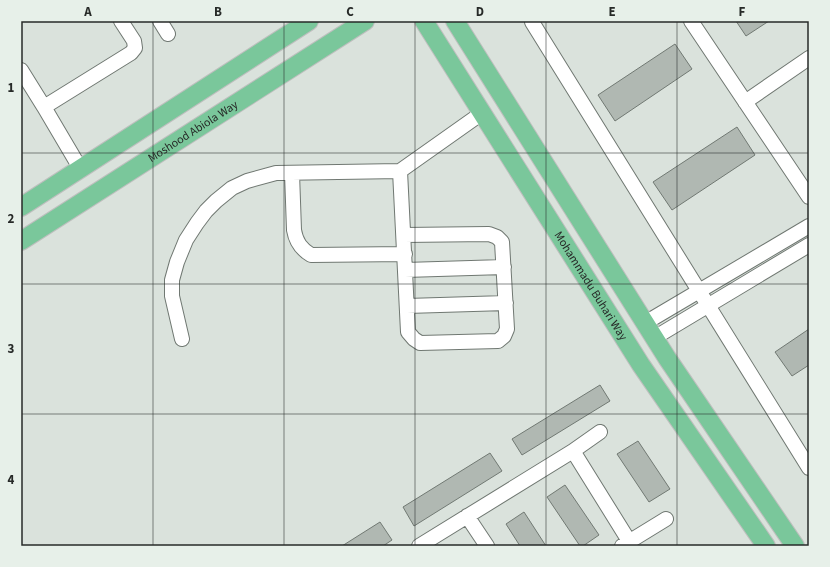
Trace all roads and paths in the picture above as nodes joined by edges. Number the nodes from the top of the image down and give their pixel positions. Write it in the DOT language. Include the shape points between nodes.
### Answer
graph roads {
  1 [pos="121,21"];
  2 [pos="160,21"];
  3 [pos="309,21"];
  4 [pos="366,21"];
  5 [pos="424,21"];
  6 [pos="455,21"];
  7 [pos="691,21"];
  8 [pos="532,22"];
  9 [pos="168,34"];
  10 [pos="809,58"];
  11 [pos="21,70"];
  12 [pos="745,102"];
  13 [pos="44,107"];
  14 [pos="482,113"];
  15 [pos="80,168"];
  16 [pos="400,172"];
  17 [pos="292,173"];
  18 [pos="809,197"];
  19 [pos="21,207"];
  20 [pos="809,226"];
  21 [pos="404,235"];
  22 [pos="21,241"];
  23 [pos="809,244"];
  24 [pos="405,254"];
  25 [pos="504,267"];
  26 [pos="405,270"];
  27 [pos="700,292"];
  28 [pos="506,303"];
  29 [pos="708,305"];
  30 [pos="407,306"];
  31 [pos="650,330"];
  32 [pos="182,339"];
  33 [pos="600,432"];
  34 [pos="573,450"];
  35 [pos="809,468"];
  36 [pos="468,516"];
  37 [pos="666,519"];
  38 [pos="625,544"];
  39 [pos="420,546"];
  40 [pos="487,546"];
  41 [pos="766,546"];
  42 [pos="796,546"];
  1 -- 13 [label="street" via="134,42 135,48 131,53"];
  2 -- 9 [label="street"];
  3 -- 15 [label="main road"];
  4 -- 22 [label="main road, Moshood Abiola Way"];
  5 -- 14 [label="main road, Mohammadu Buhari Way"];
  6 -- 31 [label="main road"];
  7 -- 12 [label="street"];
  8 -- 27 [label="street"];
  10 -- 12 [label="street"];
  11 -- 13 [label="street"];
  12 -- 18 [label="street"];
  13 -- 15 [label="street"];
  14 -- 16 [label="street"];
  14 -- 41 [label="main road, Mohammadu Buhari Way" via="641,365"];
  15 -- 19 [label="main road"];
  16 -- 17 [label="street"];
  16 -- 21 [label="street"];
  17 -- 24 [label="street" via="294,230 296,240 306,253"];
  17 -- 32 [label="street" via="276,173 232,188 216,201 197,223 186,240 172,280 172,296"];
  20 -- 27 [label="street"];
  21 -- 24 [label="street"];
  21 -- 25 [label="street" via="489,234 502,242"];
  23 -- 29 [label="street"];
  24 -- 26 [label="street"];
  25 -- 26 [label="street"];
  25 -- 28 [label="street"];
  26 -- 30 [label="street"];
  27 -- 29 [label="street"];
  27 -- 31 [label="street"];
  28 -- 30 [label="street"];
  28 -- 30 [label="street" via="507,329 498,341 420,343 408,332"];
  29 -- 31 [label="street"];
  29 -- 35 [label="street"];
  31 -- 42 [label="main road"];
  33 -- 34 [label="street"];
  34 -- 36 [label="street"];
  34 -- 38 [label="street"];
  36 -- 39 [label="street"];
  36 -- 40 [label="street"];
  37 -- 38 [label="street"];
}
